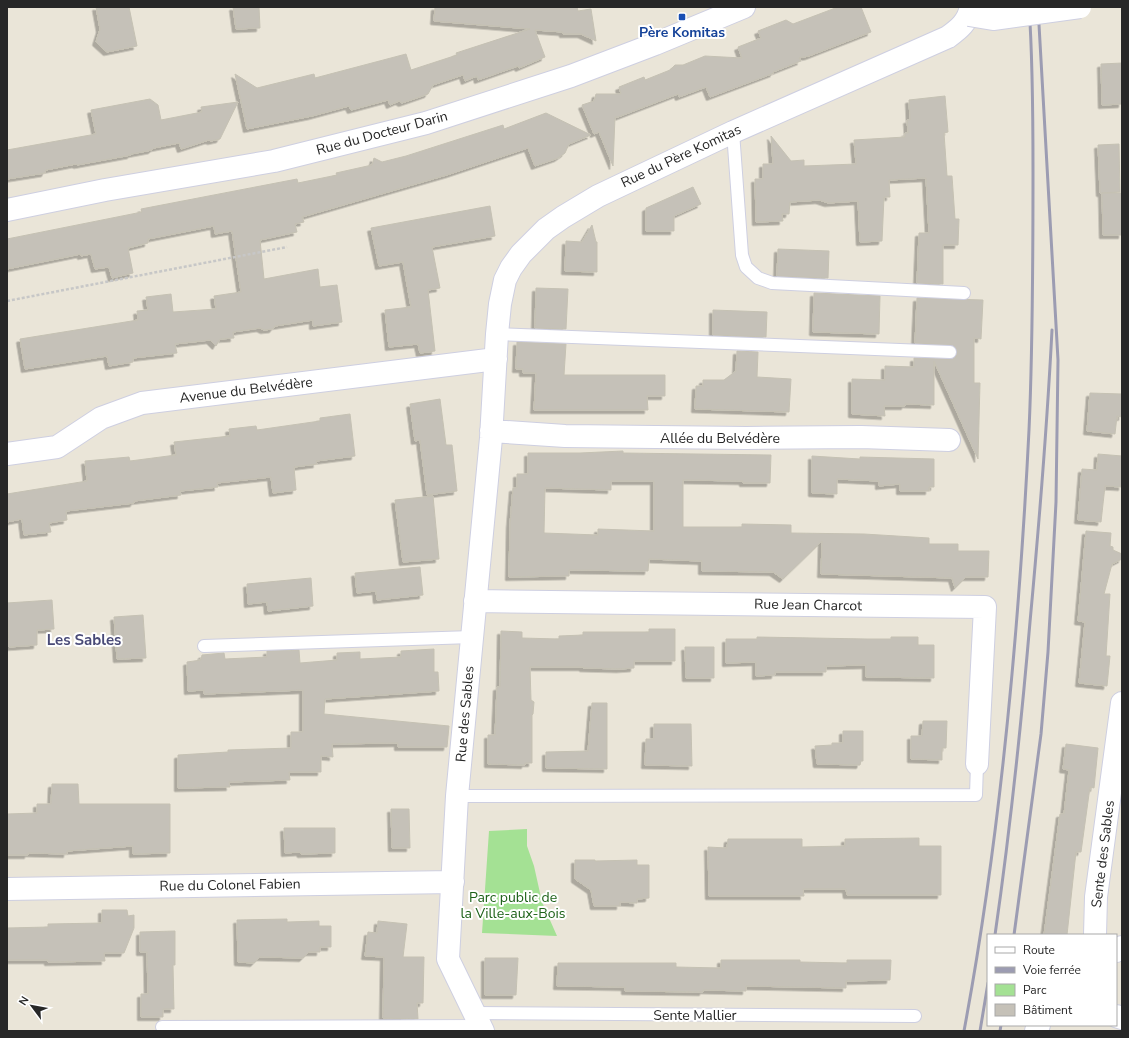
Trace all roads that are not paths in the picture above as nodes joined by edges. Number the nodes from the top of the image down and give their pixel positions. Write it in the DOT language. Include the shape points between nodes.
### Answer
graph roads {
  1 [pos="739,7"];
  2 [pos="1080,7"];
  3 [pos="970,11"];
  4 [pos="733,132"];
  5 [pos="7,210"];
  6 [pos="964,293"];
  7 [pos="497,334"];
  8 [pos="950,352"];
  9 [pos="496,359"];
  10 [pos="493,391"];
  11 [pos="491,430"];
  12 [pos="949,440"];
  13 [pos="7,454"];
  14 [pos="475,601"];
  15 [pos="472,637"];
  16 [pos="204,646"];
  17 [pos="1122,702"];
  18 [pos="978,764"];
  19 [pos="457,796"];
  20 [pos="453,882"];
  21 [pos="7,889"];
  22 [pos="1095,934"];
  23 [pos="915,1016"];
  24 [pos="479,1023"];
  25 [pos="162,1027"];
  1 -- 5 [label="street, Rue du Docteur Darin" via="655,44 571,76 426,123 274,161"];
  2 -- 3 [label="street, bridge" via="993,19"];
  3 -- 4 [label="street, Rue du Père Komitas" via="962,26 948,37"];
  4 -- 6 [label="lane" via="742,255 746,267 758,278 772,283"];
  4 -- 7 [label="street, Rue du Père Komitas" via="598,196 546,229 520,254 505,280"];
  7 -- 8 [label="lane"];
  7 -- 9 [label="street, Rue du Père Komitas"];
  9 -- 10 [label="street, Rue du Père Komitas"];
  9 -- 13 [label="street, Avenue du Belvédère" via="142,403 101,418 57,447"];
  10 -- 11 [label="street, Rue des Sables"];
  11 -- 12 [label="street, Allée du Belvédère" via="566,436 861,437"];
  11 -- 14 [label="street, Rue des Sables"];
  14 -- 15 [label="street, Rue des Sables"];
  14 -- 18 [label="street, Rue Jean Charcot" via="985,607"];
  15 -- 16 [label="lane"];
  15 -- 19 [label="street, Rue des Sables"];
  17 -- 22 [label="street, Sente des Sables" via="1096,897"];
  18 -- 19 [label="lane" via="976,795"];
  19 -- 20 [label="street, Rue des Sables"];
  20 -- 21 [label="street, Rue du Colonel Fabien"];
  20 -- 24 [label="street, Rue des Sables" via="448,959"];
  23 -- 24 [label="lane, Sente Mallier"];
  24 -- 25 [label="lane, Sente Mallier"];
}
